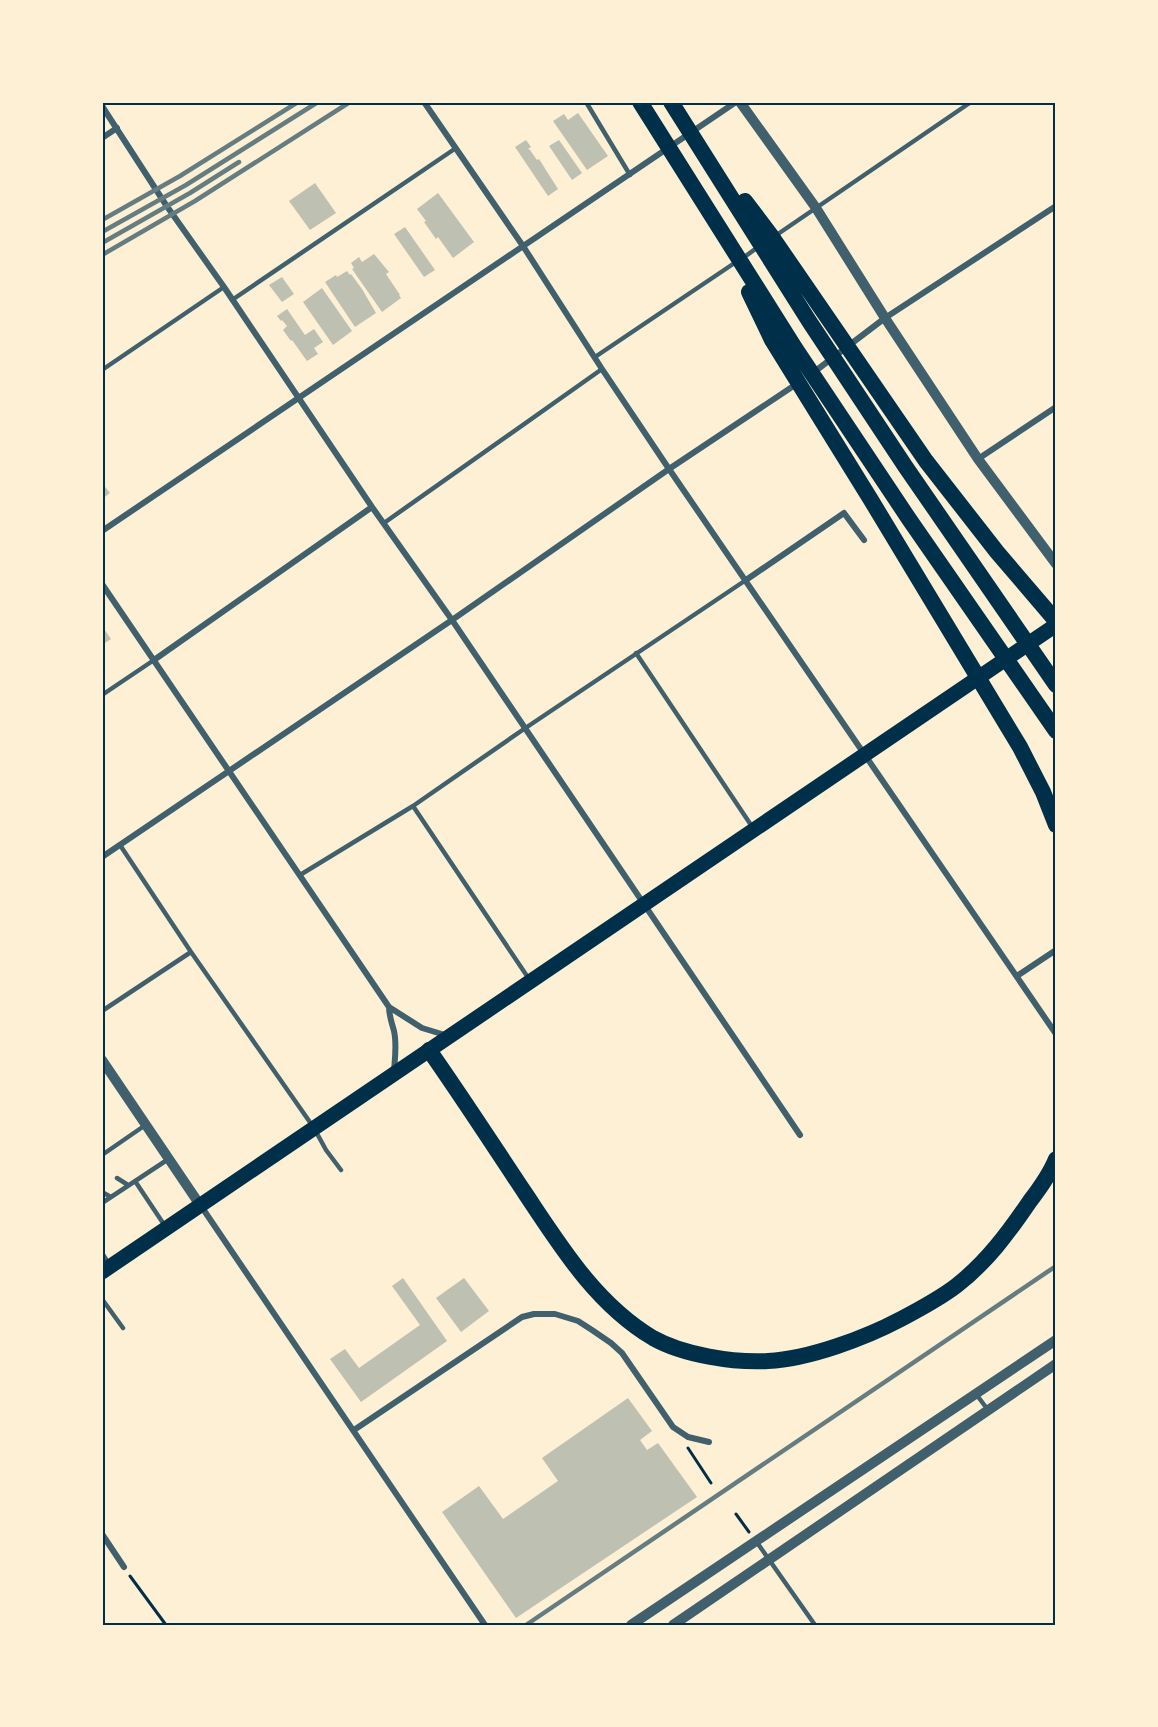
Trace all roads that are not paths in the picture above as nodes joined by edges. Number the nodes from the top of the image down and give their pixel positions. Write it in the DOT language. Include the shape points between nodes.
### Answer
graph roads {
  1 [pos="424,102"];
  2 [pos="586,102"];
  3 [pos="640,102"];
  4 [pos="672,102"];
  5 [pos="738,102"];
  6 [pos="971,102"];
  7 [pos="102,106"];
  8 [pos="686,125"];
  9 [pos="117,128"];
  10 [pos="102,138"];
  11 [pos="456,148"];
  12 [pos="630,175"];
  13 [pos="1056,206"];
  14 [pos="816,208"];
  15 [pos="714,222"];
  16 [pos="523,246"];
  17 [pos="224,287"];
  18 [pos="232,300"];
  19 [pos="885,318"];
  20 [pos="595,357"];
  21 [pos="602,369"];
  22 [pos="102,370"];
  23 [pos="298,398"];
  24 [pos="1056,407"];
  25 [pos="978,459"];
  26 [pos="669,469"];
  27 [pos="372,507"];
  28 [pos="384,523"];
  29 [pos="102,531"];
  30 [pos="864,540"];
  31 [pos="1056,564"];
  32 [pos="746,580"];
  33 [pos="102,584"];
  34 [pos="452,620"];
  35 [pos="1056,623"];
  36 [pos="636,653"];
  37 [pos="154,660"];
  38 [pos="1056,685"];
  39 [pos="102,694"];
  40 [pos="524,729"];
  41 [pos="1056,731"];
  42 [pos="866,754"];
  43 [pos="229,771"];
  44 [pos="413,806"];
  45 [pos="1056,825"];
  46 [pos="754,830"];
  47 [pos="120,844"];
  48 [pos="102,857"];
  49 [pos="300,875"];
  50 [pos="644,905"];
  51 [pos="1056,950"];
  52 [pos="191,952"];
  53 [pos="1017,976"];
  54 [pos="531,981"];
  55 [pos="389,1007"];
  56 [pos="102,1011"];
  57 [pos="1056,1034"];
  58 [pos="449,1036"];
  59 [pos="429,1050"];
  60 [pos="102,1060"];
  61 [pos="394,1074"];
  62 [pos="146,1125"];
  63 [pos="314,1128"];
  64 [pos="800,1135"];
  65 [pos="102,1155"];
  66 [pos="1056,1158"];
  67 [pos="169,1159"];
  68 [pos="341,1170"];
  69 [pos="117,1178"];
  70 [pos="135,1181"];
  71 [pos="129,1185"];
  72 [pos="102,1192"];
  73 [pos="111,1197"];
  74 [pos="102,1203"];
  75 [pos="200,1205"];
  76 [pos="166,1228"];
  77 [pos="105,1264"];
  78 [pos="102,1299"];
  79 [pos="123,1328"];
  80 [pos="1056,1340"];
  81 [pos="1056,1364"];
  82 [pos="976,1394"];
  83 [pos="988,1410"];
  84 [pos="354,1430"];
  85 [pos="709,1442"];
  86 [pos="102,1534"];
  87 [pos="756,1541"];
  88 [pos="768,1560"];
  89 [pos="124,1567"];
  90 [pos="485,1625"];
  91 [pos="632,1625"];
  92 [pos="673,1625"];
  93 [pos="815,1625"];
  1 -- 11 [label="street"];
  2 -- 12 [label="lane"];
  3 -- 15 [label="highway"];
  4 -- 8 [label="highway"];
  5 -- 12 [label="street"];
  5 -- 14 [label="street"];
  6 -- 14 [label="lane"];
  7 -- 9 [label="street"];
  8 -- 35 [label="highway" via="770,234 926,461"];
  8 -- 38 [label="highway" via="809,321"];
  9 -- 10 [label="street"];
  9 -- 17 [label="street"];
  11 -- 16 [label="street"];
  11 -- 18 [label="lane"];
  12 -- 16 [label="street"];
  13 -- 19 [label="street"];
  14 -- 19 [label="street"];
  14 -- 20 [label="lane"];
  15 -- 41 [label="highway" via="909,519"];
  15 -- 45 [label="highway" via="772,340 1020,747"];
  16 -- 20 [label="street"];
  16 -- 23 [label="street"];
  17 -- 18 [label="street"];
  17 -- 22 [label="lane"];
  18 -- 23 [label="street"];
  19 -- 25 [label="street"];
  19 -- 26 [label="street"];
  20 -- 21 [label="street"];
  21 -- 26 [label="street"];
  21 -- 28 [label="lane"];
  23 -- 27 [label="street"];
  23 -- 29 [label="street"];
  24 -- 25 [label="street"];
  25 -- 31 [label="street"];
  26 -- 32 [label="street"];
  26 -- 34 [label="street"];
  27 -- 28 [label="street"];
  27 -- 37 [label="street"];
  28 -- 34 [label="street"];
  30 -- 32 [label="street" via="844,513"];
  32 -- 36 [label="lane"];
  32 -- 42 [label="street"];
  33 -- 37 [label="street"];
  34 -- 40 [label="street"];
  34 -- 43 [label="street"];
  35 -- 42 [label="main road"];
  36 -- 40 [label="lane"];
  36 -- 46 [label="lane"];
  37 -- 39 [label="lane"];
  37 -- 43 [label="street"];
  40 -- 44 [label="lane"];
  40 -- 50 [label="street"];
  42 -- 46 [label="main road"];
  42 -- 53 [label="street"];
  43 -- 47 [label="street"];
  43 -- 49 [label="street"];
  44 -- 49 [label="lane"];
  44 -- 54 [label="lane"];
  46 -- 50 [label="main road"];
  47 -- 48 [label="street"];
  47 -- 52 [label="lane"];
  49 -- 55 [label="street"];
  50 -- 54 [label="main road"];
  50 -- 64 [label="street"];
  51 -- 53 [label="street"];
  52 -- 56 [label="lane"];
  52 -- 63 [label="lane"];
  53 -- 57 [label="street"];
  54 -- 58 [label="main road"];
  55 -- 58 [label="street" via="422,1028"];
  55 -- 61 [label="street" via="395,1042"];
  58 -- 59 [label="main road"];
  59 -- 61 [label="main road"];
  59 -- 66 [label="highway" via="554,1236 600,1296 654,1338 690,1353 724,1359 768,1361 808,1354 884,1328 916,1311 956,1286 989,1256 1014,1225"];
  60 -- 62 [label="street"];
  61 -- 63 [label="main road"];
  62 -- 65 [label="lane"];
  62 -- 67 [label="street"];
  63 -- 68 [label="lane"];
  63 -- 75 [label="main road"];
  67 -- 70 [label="lane"];
  67 -- 75 [label="street"];
  69 -- 71 [label="lane"];
  70 -- 71 [label="lane"];
  70 -- 76 [label="lane"];
  71 -- 73 [label="lane"];
  72 -- 73 [label="lane"];
  73 -- 74 [label="lane"];
  75 -- 76 [label="main road"];
  75 -- 84 [label="street"];
  76 -- 77 [label="main road"];
  78 -- 79 [label="lane"];
  80 -- 82 [label="street"];
  81 -- 83 [label="street"];
  82 -- 83 [label="lane"];
  82 -- 87 [label="street"];
  83 -- 88 [label="street"];
  84 -- 85 [label="street" via="522,1317 544,1313 578,1321 611,1343 673,1426 688,1437"];
  84 -- 90 [label="street"];
  86 -- 89 [label="street"];
  87 -- 88 [label="lane"];
  87 -- 91 [label="street"];
  88 -- 92 [label="street"];
  88 -- 93 [label="lane"];
}
